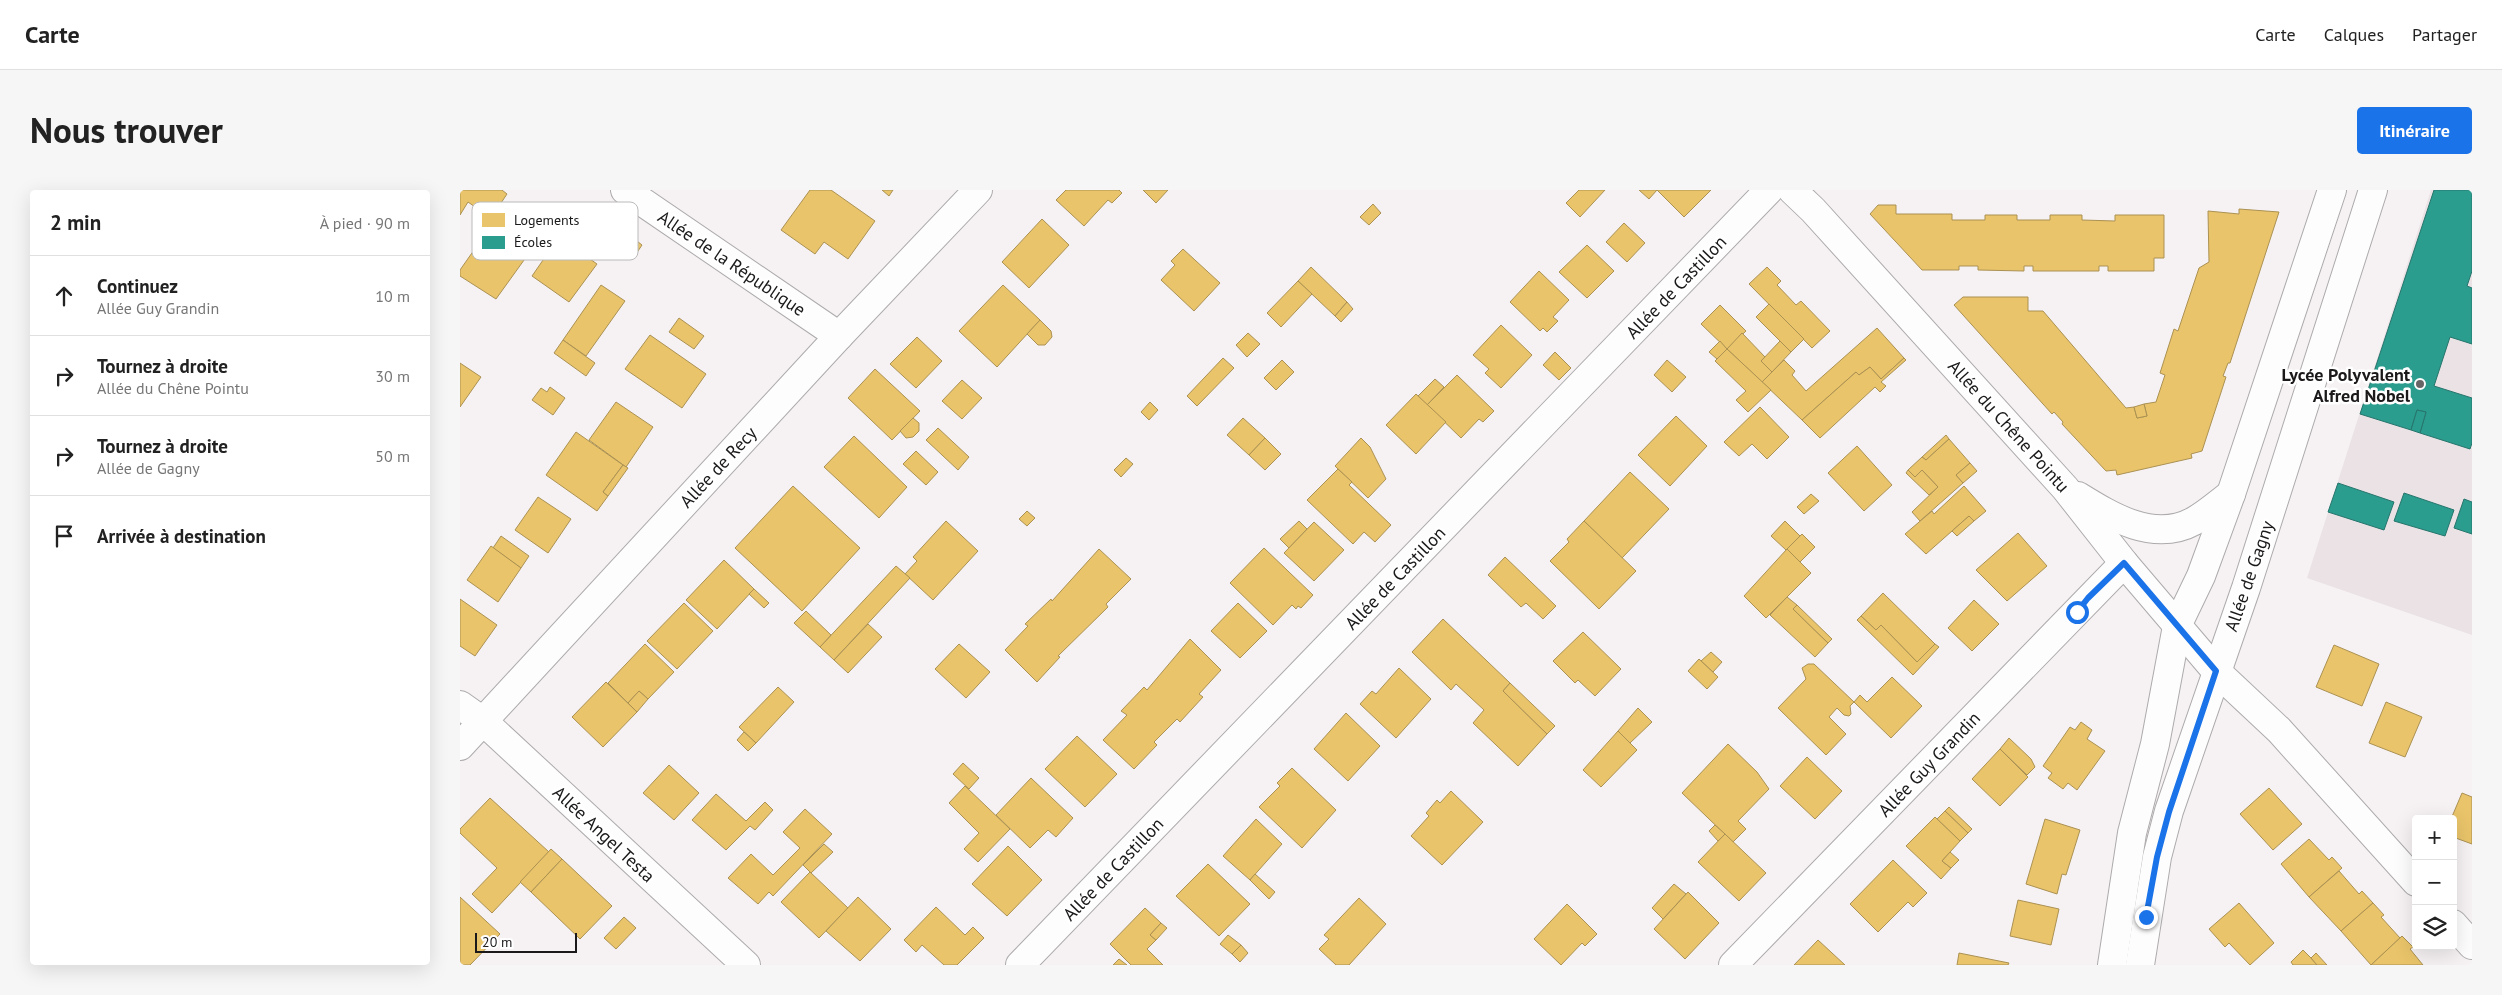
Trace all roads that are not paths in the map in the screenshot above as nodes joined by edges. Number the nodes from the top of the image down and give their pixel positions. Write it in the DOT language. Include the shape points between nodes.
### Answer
graph roads {
  1 [pos="625,190"];
  2 [pos="978,190"];
  3 [pos="1769,190"];
  4 [pos="1792,190"];
  5 [pos="2332,190"];
  6 [pos="2373,190"];
  7 [pos="839,336"];
  8 [pos="2065,488"];
  9 [pos="2231,494"];
  10 [pos="2124,563"];
  11 [pos="2177,626"];
  12 [pos="2216,671"];
  13 [pos="460,705"];
  14 [pos="484,722"];
  15 [pos="460,746"];
  16 [pos="2412,878"];
  17 [pos="2457,928"];
  18 [pos="2472,945"];
  19 [pos="746,965"];
  20 [pos="1020,965"];
  21 [pos="1733,965"];
  22 [pos="2112,965"];
  23 [pos="2140,965"];
  1 -- 7 [label="street, Allée de la République"];
  2 -- 7 [label="street, Allée de Recy"];
  3 -- 20 [label="street, Allée de Castillon"];
  4 -- 8 [label="street, Allée du Chêne Pointu"];
  5 -- 9 [label="street"];
  6 -- 12 [label="street, Allée de Gagny" via="2246,588"];
  7 -- 14 [label="street, Allée de Recy"];
  8 -- 9 [label="street" via="2108,515 2145,529 2174,528 2193,522"];
  8 -- 10 [label="street, Allée du Chêne Pointu"];
  9 -- 11 [label="street" via="2201,576"];
  10 -- 11 [label="street, Allée du Chêne Pointu"];
  10 -- 21 [label="street, Allée Guy Grandin"];
  11 -- 12 [label="street, Allée du Chêne Pointu"];
  11 -- 22 [label="street" via="2155,744 2132,833"];
  12 -- 16 [label="street, Allée du Chêne Pointu" via="2279,730"];
  12 -- 23 [label="street, Allée de Gagny" via="2157,857"];
  13 -- 14 [label="street, Allée Angel Testa"];
  14 -- 15 [label="street, Allée de Recy"];
  14 -- 19 [label="street, Allée Angel Testa"];
  17 -- 18 [label="street"];
}
